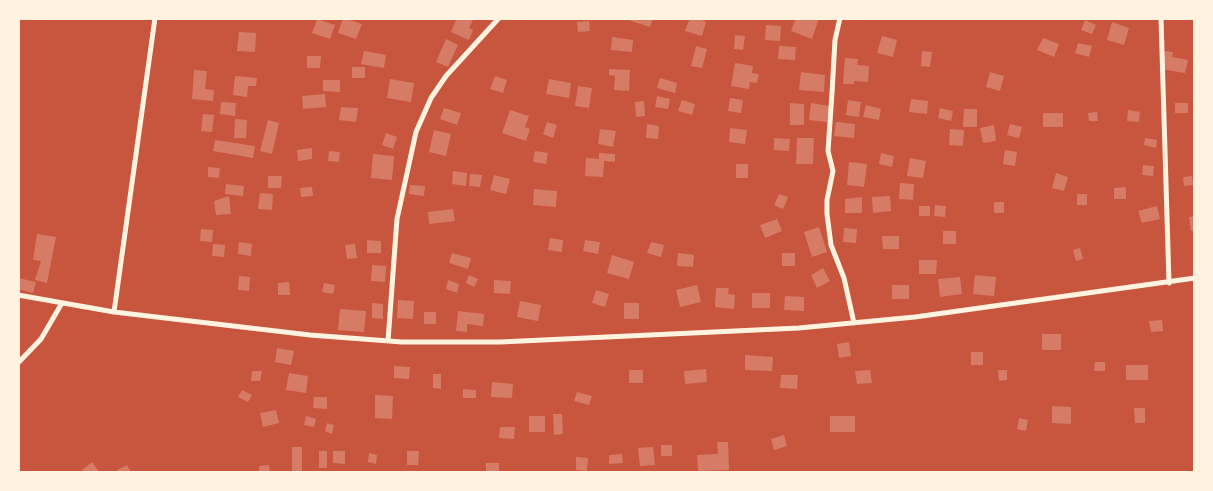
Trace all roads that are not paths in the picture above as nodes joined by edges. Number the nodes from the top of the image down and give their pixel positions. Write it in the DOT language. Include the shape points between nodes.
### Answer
graph roads {
  1 [pos="155,18"];
  2 [pos="499,18"];
  3 [pos="840,18"];
  4 [pos="1161,18"];
  5 [pos="1195,278"];
  6 [pos="1169,283"];
  7 [pos="18,295"];
  8 [pos="62,303"];
  9 [pos="114,312"];
  10 [pos="854,323"];
  11 [pos="388,341"];
  12 [pos="18,363"];
  1 -- 9 [label="street"];
  2 -- 11 [label="street" via="446,76 416,132 397,219"];
  3 -- 10 [label="street" via="835,40 828,151 833,171 827,214 831,245 844,278"];
  4 -- 6 [label="street"];
  5 -- 6 [label="street"];
  6 -- 10 [label="street"];
  7 -- 8 [label="street"];
  8 -- 9 [label="street"];
  8 -- 12 [label="street" via="41,339"];
  9 -- 11 [label="street"];
  10 -- 11 [label="street" via="500,342"];
}
